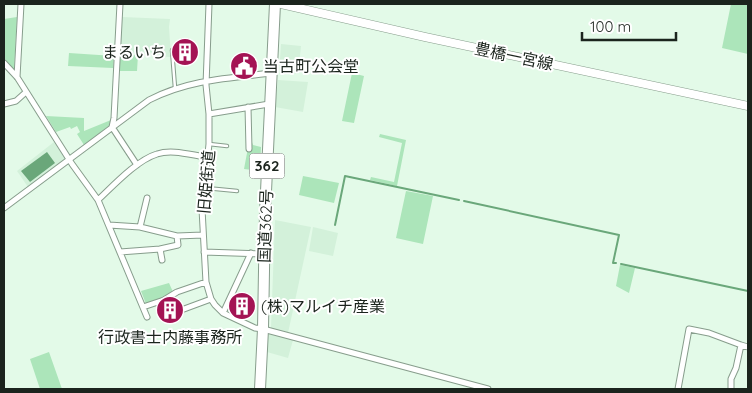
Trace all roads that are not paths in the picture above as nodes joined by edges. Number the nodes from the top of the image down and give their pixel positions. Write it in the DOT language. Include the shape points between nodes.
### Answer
graph roads {
  1 [pos="21,4"];
  2 [pos="120,4"];
  3 [pos="209,4"];
  4 [pos="275,4"];
  5 [pos="281,4"];
  6 [pos="172,50"];
  7 [pos="4,63"];
  8 [pos="272,73"];
  9 [pos="17,77"];
  10 [pos="206,80"];
  11 [pos="175,89"];
  12 [pos="26,92"];
  13 [pos="4,104"];
  14 [pos="269,104"];
  15 [pos="748,106"];
  16 [pos="248,107"];
  17 [pos="209,114"];
  18 [pos="112,127"];
  19 [pos="209,144"];
  20 [pos="227,146"];
  21 [pos="249,148"];
  22 [pos="207,157"];
  23 [pos="69,158"];
  24 [pos="137,165"];
  25 [pos="204,187"];
  26 [pos="237,191"];
  27 [pos="147,198"];
  28 [pos="98,200"];
  29 [pos="4,208"];
  30 [pos="109,225"];
  31 [pos="140,227"];
  32 [pos="203,235"];
  33 [pos="178,236"];
  34 [pos="160,249"];
  35 [pos="120,252"];
  36 [pos="204,252"];
  37 [pos="251,253"];
  38 [pos="263,254"];
  39 [pos="162,260"];
  40 [pos="206,282"];
  41 [pos="212,299"];
  42 [pos="143,307"];
  43 [pos="184,308"];
  44 [pos="223,313"];
  45 [pos="147,317"];
  46 [pos="263,329"];
  47 [pos="741,345"];
  48 [pos="748,346"];
  49 [pos="260,389"];
  50 [pos="488,389"];
  51 [pos="678,389"];
  52 [pos="731,389"];
  1 -- 9 [label="street"];
  2 -- 18 [label="street"];
  3 -- 10 [label="street, 旧姫街道"];
  4 -- 8 [label="highway, 国道362号 / 362"];
  5 -- 15 [label="main road, 豊橋一宮線"];
  6 -- 11 [label="lane"];
  7 -- 9 [label="street"];
  8 -- 10 [label="street"];
  8 -- 14 [label="highway, 国道362号 / 362"];
  9 -- 12 [label="street"];
  10 -- 11 [label="street"];
  10 -- 17 [label="street, 旧姫街道"];
  11 -- 18 [label="street" via="149,100"];
  12 -- 13 [label="street" via="16,101"];
  12 -- 23 [label="street"];
  14 -- 16 [label="street"];
  14 -- 38 [label="highway, 国道362号 / 362"];
  16 -- 17 [label="street"];
  16 -- 21 [label="street"];
  17 -- 19 [label="street, 旧姫街道"];
  18 -- 23 [label="street"];
  18 -- 24 [label="street"];
  19 -- 20 [label="lane"];
  19 -- 22 [label="street, 旧姫街道"];
  22 -- 24 [label="street" via="164,153"];
  22 -- 25 [label="street, 旧姫街道"];
  23 -- 28 [label="street"];
  23 -- 29 [label="street"];
  24 -- 28 [label="street"];
  25 -- 26 [label="lane"];
  25 -- 32 [label="street, 旧姫街道"];
  27 -- 31 [label="street"];
  28 -- 30 [label="street"];
  30 -- 31 [label="street"];
  30 -- 35 [label="street"];
  31 -- 33 [label="street"];
  32 -- 33 [label="street"];
  32 -- 36 [label="street, 旧姫街道"];
  33 -- 34 [label="street" via="178,245"];
  34 -- 35 [label="street"];
  34 -- 39 [label="street"];
  35 -- 42 [label="street"];
  36 -- 37 [label="street"];
  36 -- 40 [label="street, 旧姫街道"];
  37 -- 38 [label="street"];
  37 -- 44 [label="street"];
  38 -- 46 [label="highway, 国道362号 / 362"];
  40 -- 41 [label="street, 旧姫街道"];
  40 -- 42 [label="street"];
  41 -- 43 [label="street"];
  41 -- 44 [label="street, 旧姫街道"];
  42 -- 45 [label="street"];
  44 -- 46 [label="street, 旧姫街道"];
  46 -- 49 [label="highway, 国道362号 / 362"];
  46 -- 50 [label="street, 旧姫街道"];
  47 -- 48 [label="street"];
  47 -- 51 [label="street" via="689,329"];
  47 -- 52 [label="street"];
}
